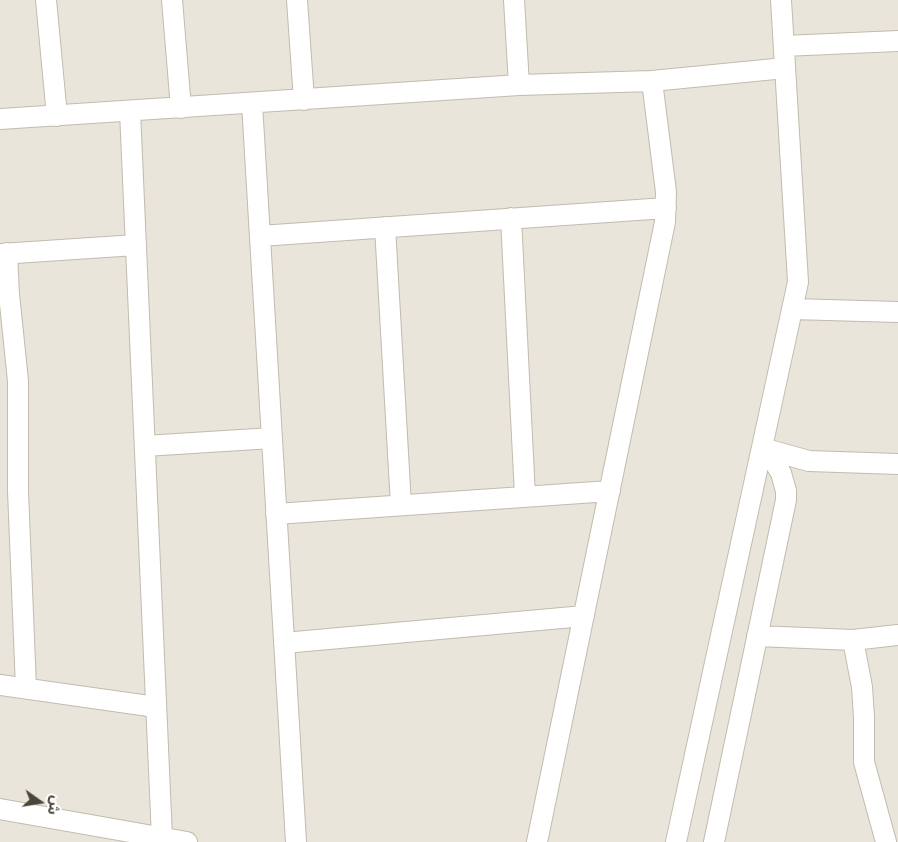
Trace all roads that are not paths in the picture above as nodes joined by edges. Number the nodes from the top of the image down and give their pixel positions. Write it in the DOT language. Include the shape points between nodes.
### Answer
graph roads {
  1 [pos="46,0"];
  2 [pos="172,0"];
  3 [pos="297,0"];
  4 [pos="514,0"];
  5 [pos="781,0"];
  6 [pos="898,41"];
  7 [pos="784,46"];
  8 [pos="785,68"];
  9 [pos="652,80"];
  10 [pos="519,85"];
  11 [pos="304,100"];
  12 [pos="252,103"];
  13 [pos="181,108"];
  14 [pos="130,111"];
  15 [pos="57,116"];
  16 [pos="0,119"];
  17 [pos="666,208"];
  18 [pos="511,218"];
  19 [pos="385,227"];
  20 [pos="260,236"];
  21 [pos="136,245"];
  22 [pos="4,254"];
  23 [pos="792,309"];
  24 [pos="898,312"];
  25 [pos="9,381"];
  26 [pos="272,438"];
  27 [pos="144,446"];
  28 [pos="762,448"];
  29 [pos="898,464"];
  30 [pos="610,491"];
  31 [pos="526,496"];
  32 [pos="401,505"];
  33 [pos="276,514"];
  34 [pos="584,616"];
  35 [pos="898,635"];
  36 [pos="757,636"];
  37 [pos="853,640"];
  38 [pos="284,643"];
  39 [pos="0,685"];
  40 [pos="26,688"];
  41 [pos="156,707"];
  42 [pos="0,809"];
  43 [pos="95,834"];
  44 [pos="162,838"];
  45 [pos="187,842"];
  46 [pos="296,842"];
  47 [pos="537,842"];
  48 [pos="676,842"];
  49 [pos="714,842"];
  50 [pos="886,842"];
  1 -- 15 [label="street"];
  2 -- 13 [label="street"];
  3 -- 11 [label="street"];
  4 -- 10 [label="street"];
  5 -- 7 [label="street"];
  6 -- 7 [label="street"];
  7 -- 8 [label="street"];
  8 -- 9 [label="street"];
  8 -- 23 [label="street" via="798,282"];
  9 -- 10 [label="street"];
  9 -- 17 [label="street"];
  10 -- 11 [label="street"];
  11 -- 12 [label="street"];
  12 -- 13 [label="street"];
  12 -- 20 [label="street"];
  13 -- 14 [label="street"];
  14 -- 15 [label="street"];
  14 -- 21 [label="street"];
  15 -- 16 [label="street"];
  17 -- 18 [label="street"];
  17 -- 30 [label="street" via="666,222"];
  18 -- 19 [label="street"];
  18 -- 31 [label="street"];
  19 -- 20 [label="street"];
  19 -- 32 [label="street"];
  20 -- 26 [label="street"];
  21 -- 22 [label="street"];
  21 -- 27 [label="street"];
  22 -- 25 [label="street" via="9,294"];
  23 -- 24 [label="street"];
  23 -- 28 [label="street"];
  25 -- 40 [label="street" via="18,491"];
  26 -- 27 [label="street"];
  26 -- 33 [label="street"];
  27 -- 41 [label="street"];
  28 -- 29 [label="street" via="809,461"];
  28 -- 36 [label="street" via="781,473 786,500"];
  28 -- 48 [label="street"];
  30 -- 31 [label="street"];
  30 -- 34 [label="street"];
  31 -- 32 [label="street"];
  32 -- 33 [label="street"];
  33 -- 38 [label="street"];
  34 -- 38 [label="street"];
  34 -- 47 [label="street"];
  35 -- 37 [label="street"];
  36 -- 37 [label="street"];
  36 -- 49 [label="street"];
  37 -- 50 [label="street" via="862,687 864,762"];
  38 -- 46 [label="street"];
  39 -- 40 [label="street"];
  40 -- 41 [label="street"];
  41 -- 44 [label="street"];
  42 -- 43 [label="street"];
  43 -- 44 [label="street"];
  44 -- 45 [label="street"];
}
